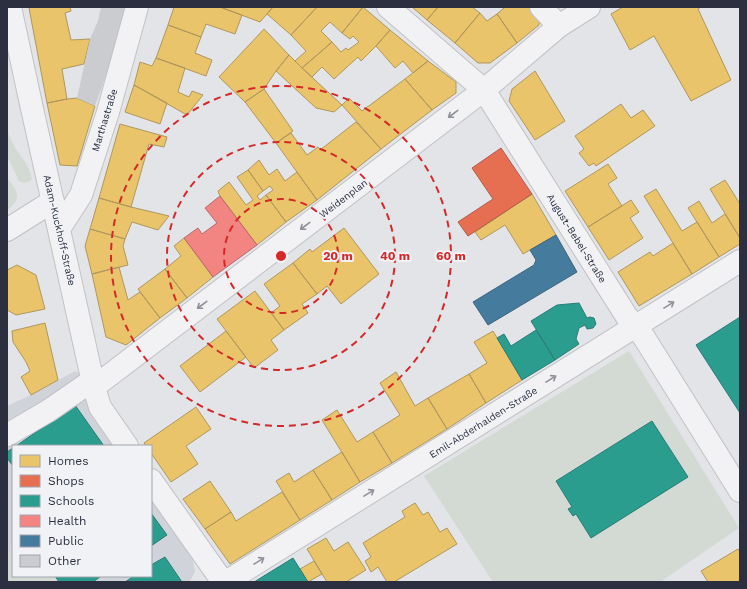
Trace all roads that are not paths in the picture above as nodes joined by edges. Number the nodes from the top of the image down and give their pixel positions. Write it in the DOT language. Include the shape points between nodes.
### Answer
graph roads {
  1 [pos="10,7"];
  2 [pos="137,7"];
  3 [pos="388,7"];
  4 [pos="542,7"];
  5 [pos="589,7"];
  6 [pos="559,26"];
  7 [pos="484,90"];
  8 [pos="53,201"];
  9 [pos="60,229"];
  10 [pos="7,230"];
  11 [pos="740,261"];
  12 [pos="636,326"];
  13 [pos="94,383"];
  14 [pos="7,435"];
  15 [pos="126,445"];
  16 [pos="152,481"];
  17 [pos="740,491"];
  18 [pos="224,582"];
  1 -- 8 [label="street, Adam-Kuckhoff-Straße"];
  2 -- 9 [label="street, Marthastraße" via="108,112 81,195"];
  3 -- 7 [label="street, August-Bebel-Straße"];
  4 -- 6 [label="street"];
  5 -- 6 [label="street, Weidenplan"];
  6 -- 7 [label="street, Weidenplan"];
  7 -- 12 [label="street, August-Bebel-Straße" via="627,317"];
  7 -- 13 [label="street, Weidenplan, one-way"];
  8 -- 9 [label="street, Adam-Kuckhoff-Straße"];
  8 -- 10 [label="street"];
  9 -- 13 [label="street, Adam-Kuckhoff-Straße"];
  12 -- 11 [label="street, Emil-Abderhalden-Straße, one-way"];
  12 -- 17 [label="street, August-Bebel-Straße"];
  18 -- 12 [label="street, Emil-Abderhalden-Straße, one-way"];
  13 -- 14 [label="street, Weidenplan"];
  13 -- 15 [label="street, Adam-Kuckhoff-Straße" via="100,407"];
  16 -- 18 [label="street"];
}
